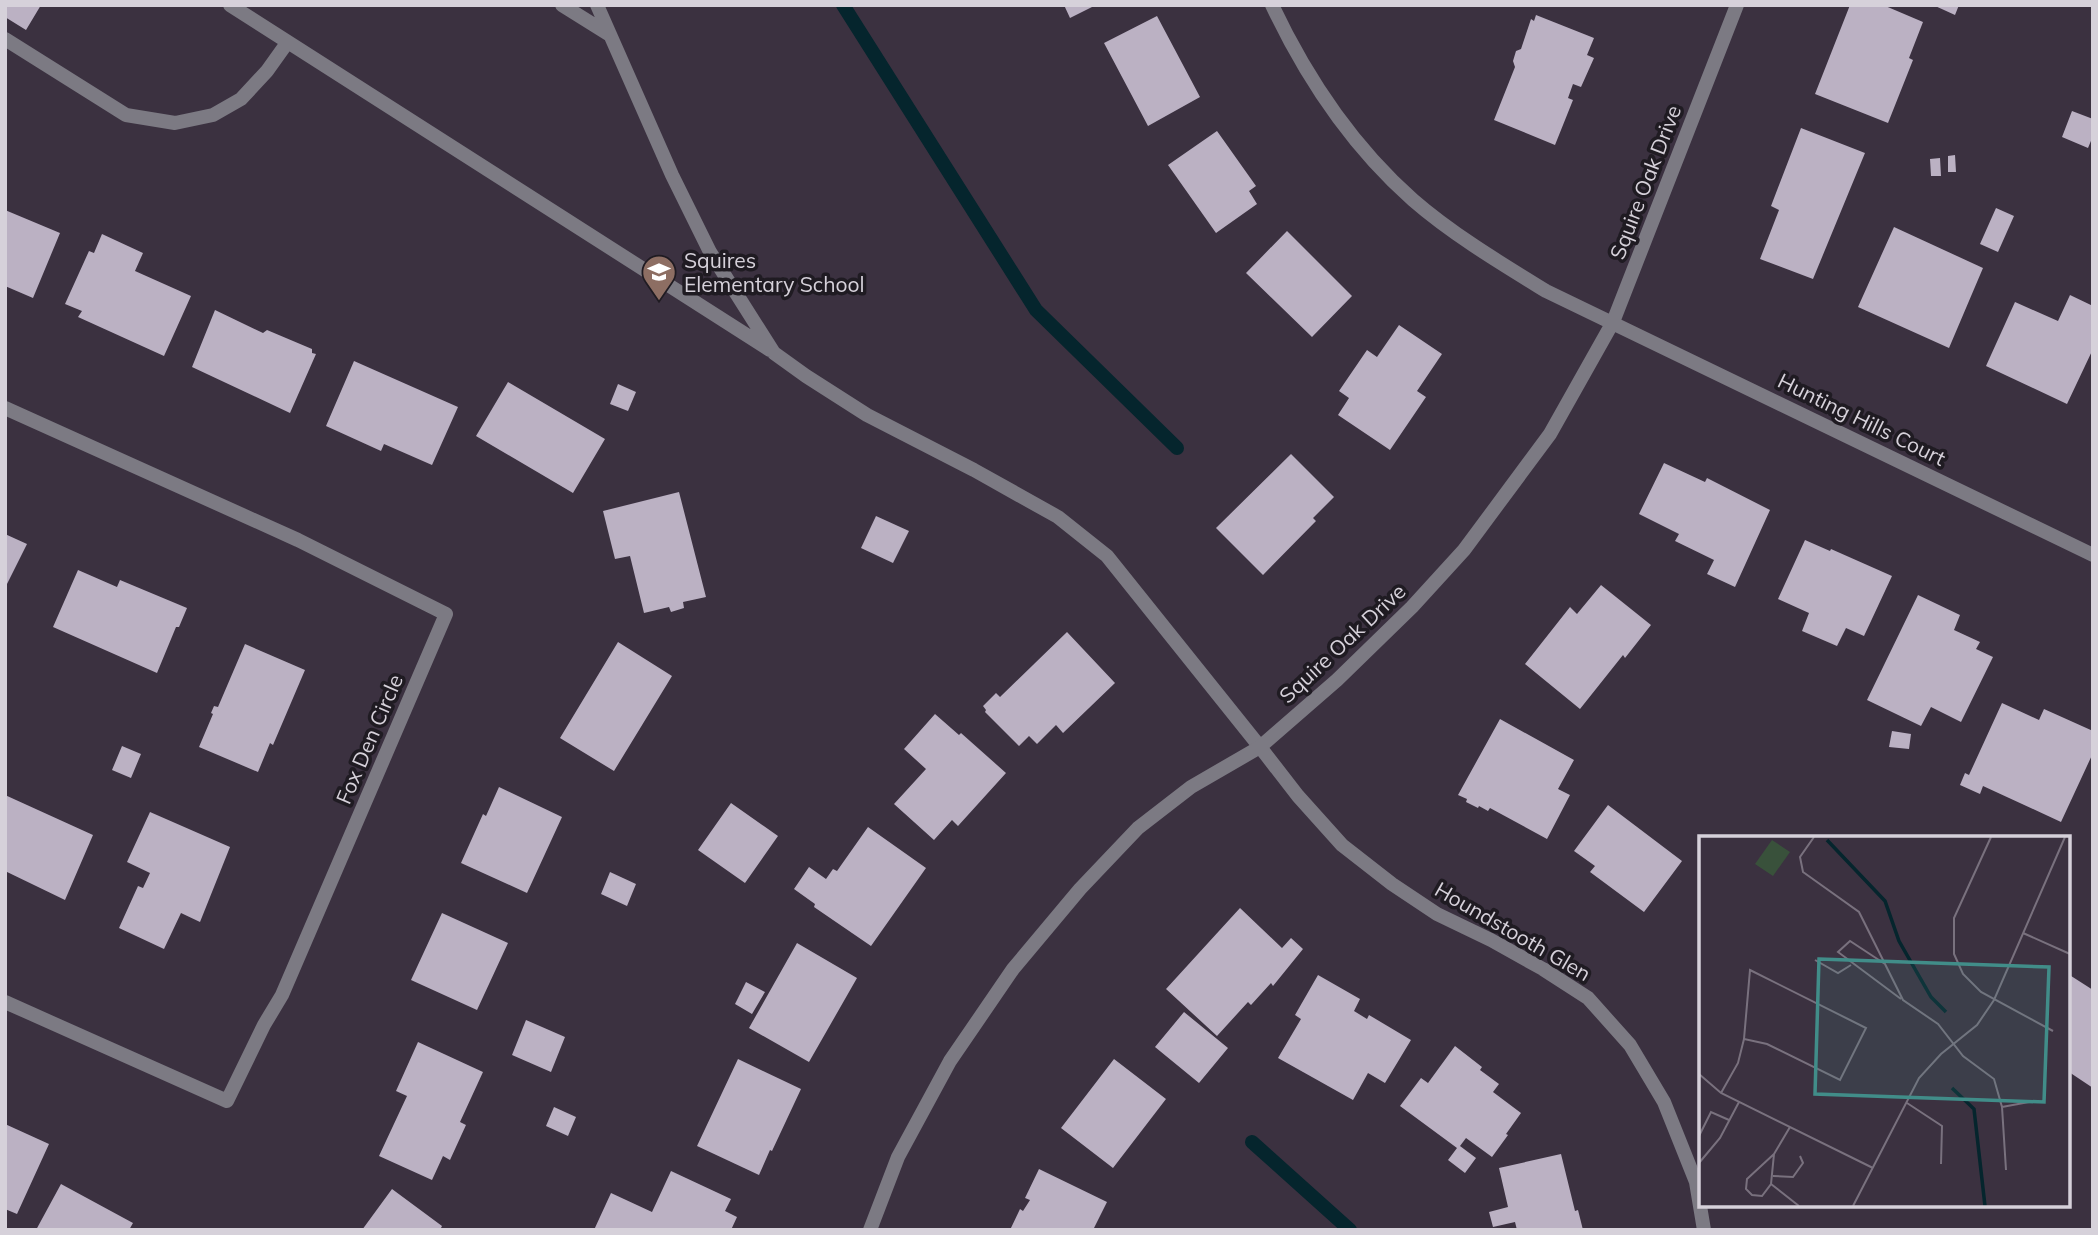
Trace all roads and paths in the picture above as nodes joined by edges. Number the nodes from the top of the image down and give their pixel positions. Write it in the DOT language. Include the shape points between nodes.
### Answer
graph roads {
  1 [pos="230,5"];
  2 [pos="562,5"];
  3 [pos="597,5"];
  4 [pos="1272,5"];
  5 [pos="1737,5"];
  6 [pos="610,35"];
  7 [pos="5,39"];
  8 [pos="287,43"];
  9 [pos="1613,322"];
  10 [pos="774,353"];
  11 [pos="5,408"];
  12 [pos="2093,555"];
  13 [pos="1260,747"];
  14 [pos="5,1002"];
  15 [pos="1699,1200"];
  16 [pos="1700,1207"];
  17 [pos="870,1230"];
  18 [pos="1704,1230"];
  1 -- 8 [label="street, Houndstooth Glen"];
  2 -- 6 [label="street"];
  3 -- 6 [label="street"];
  4 -- 9 [label="street, Hunting Hills Court" via="1320,92 1366,153 1414,201 1483,253 1546,291"];
  5 -- 9 [label="street, Squire Oak Drive"];
  6 -- 10 [label="street" via="710,252"];
  7 -- 8 [label="street" via="125,115 175,123 213,114 241,99"];
  8 -- 10 [label="street, Houndstooth Glen"];
  9 -- 12 [label="street, Hunting Hills Court"];
  9 -- 13 [label="street, Squire Oak Drive" via="1550,434 1464,550 1337,680"];
  10 -- 13 [label="street, Houndstooth Glen" via="867,415 1058,517 1107,556"];
  11 -- 14 [label="street, Fox Den Circle" via="298,540 446,614 282,995 227,1101"];
  13 -- 15 [label="street, Houndstooth Glen" via="1342,845 1391,884 1588,998 1630,1045 1664,1102"];
  13 -- 17 [label="street, Squire Oak Drive" via="1191,787 1138,828 1013,969 943,1073 898,1157"];
  16 -- 18 [label="street, Houndstooth Glen"];
}
